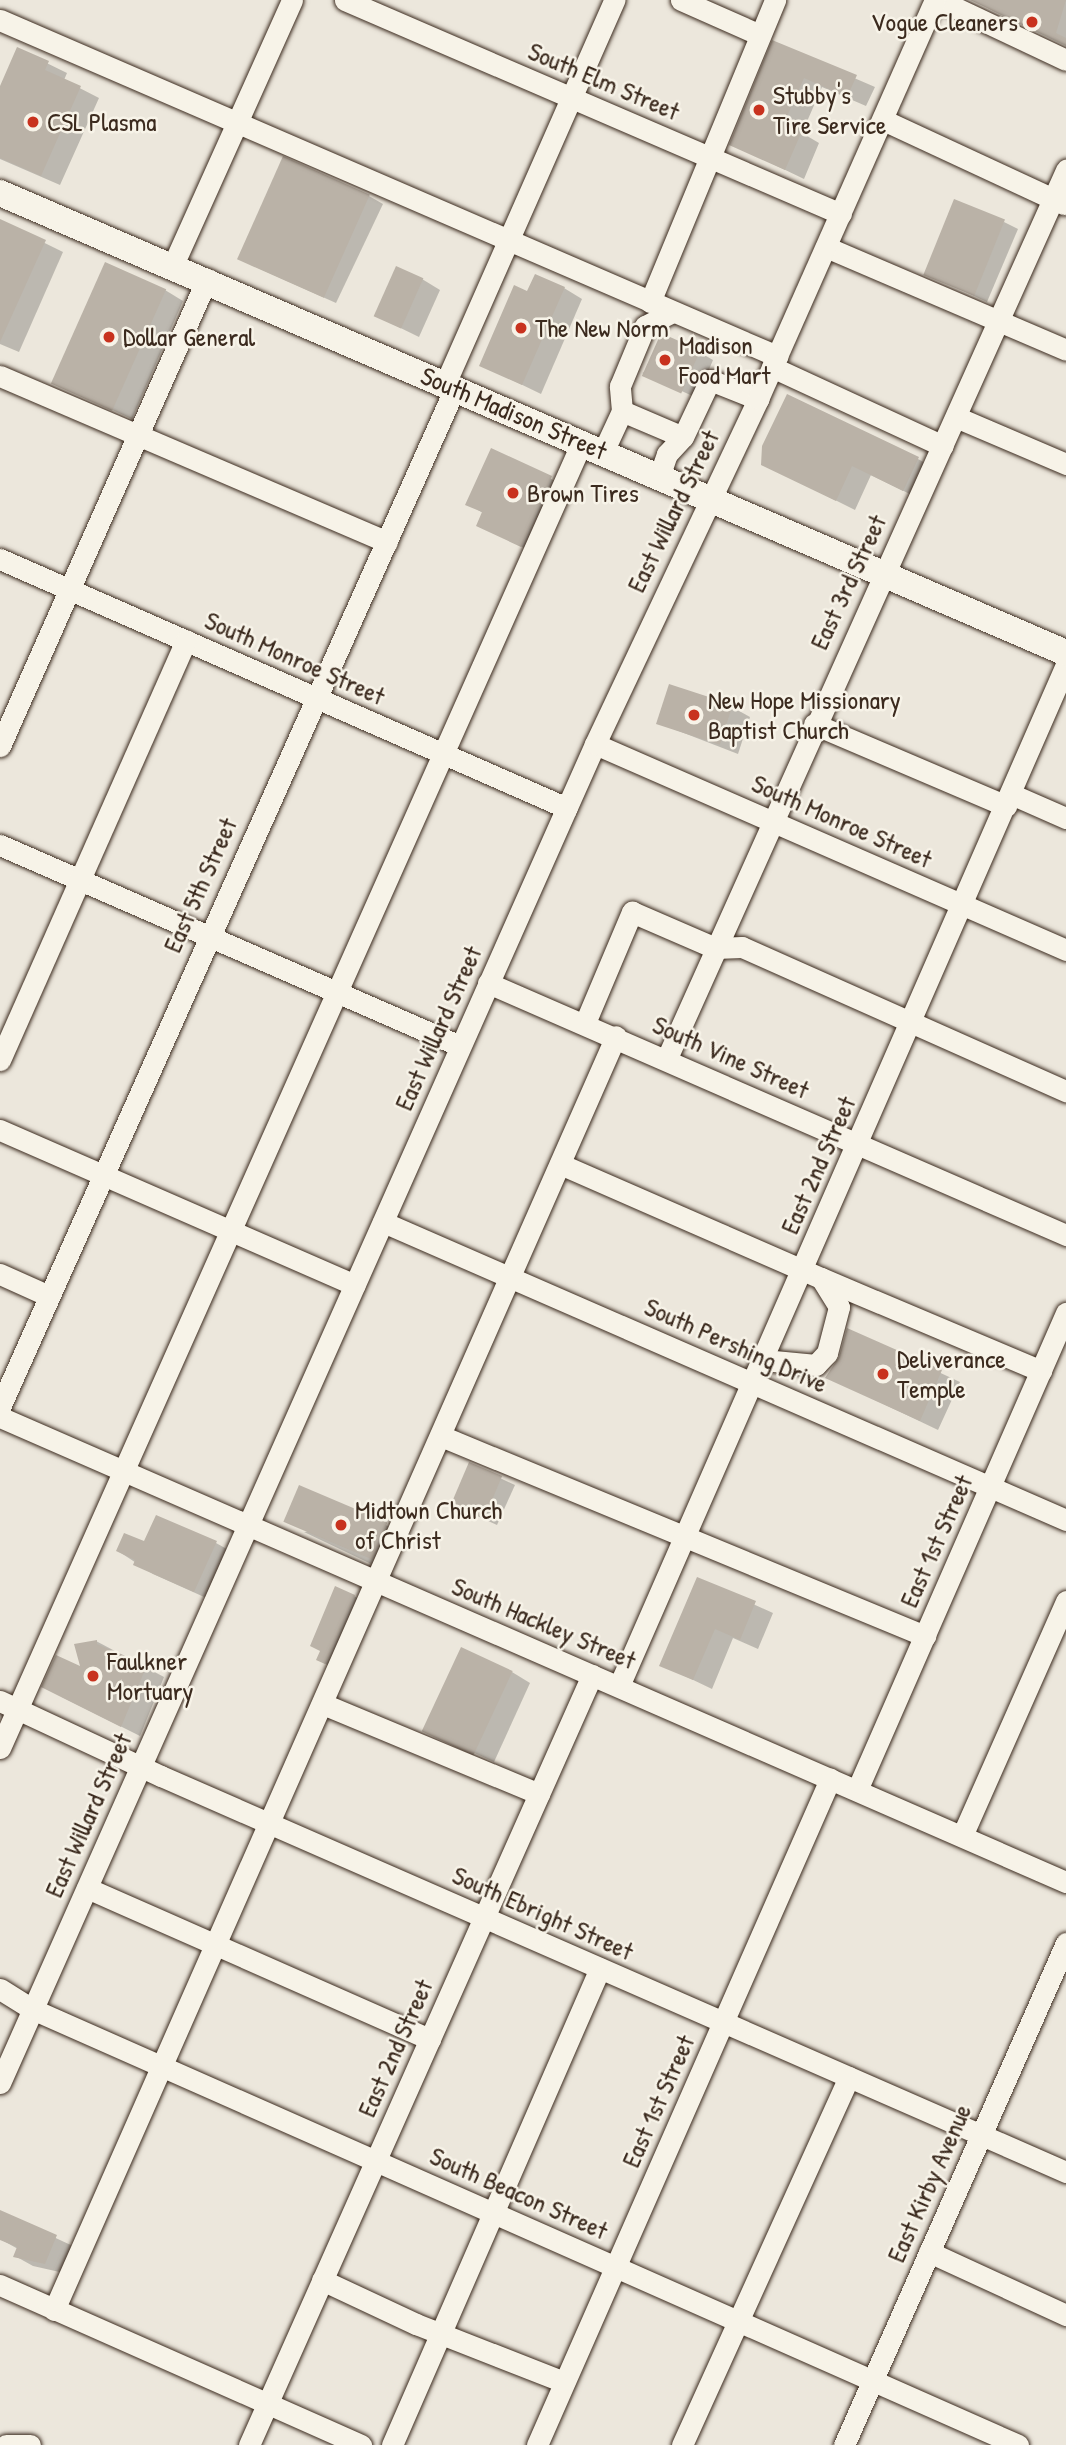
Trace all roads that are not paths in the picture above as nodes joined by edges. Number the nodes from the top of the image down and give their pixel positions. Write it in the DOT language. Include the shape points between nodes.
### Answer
graph roads {
  1 [pos="6,0"];
  2 [pos="292,0"];
  3 [pos="345,0"];
  4 [pos="614,0"];
  5 [pos="681,0"];
  6 [pos="775,0"];
  7 [pos="937,0"];
  8 [pos="0,14"];
  9 [pos="0,20"];
  10 [pos="760,35"];
  11 [pos="1066,60"];
  12 [pos="571,98"];
  13 [pos="883,120"];
  14 [pos="236,125"];
  15 [pos="708,157"];
  16 [pos="1066,170"];
  17 [pos="0,193"];
  18 [pos="1060,202"];
  19 [pos="841,214"];
  20 [pos="508,242"];
  21 [pos="826,247"];
  22 [pos="173,265"];
  23 [pos="207,279"];
  24 [pos="650,302"];
  25 [pos="672,312"];
  26 [pos="1000,318"];
  27 [pos="1066,350"];
  28 [pos="775,362"];
  29 [pos="0,376"];
  30 [pos="450,386"];
  31 [pos="758,399"];
  32 [pos="622,411"];
  33 [pos="956,417"];
  34 [pos="136,435"];
  35 [pos="683,437"];
  36 [pos="943,446"];
  37 [pos="592,447"];
  38 [pos="1066,464"];
  39 [pos="659,477"];
  40 [pos="712,497"];
  41 [pos="387,542"];
  42 [pos="0,559"];
  43 [pos="883,573"];
  44 [pos="69,589"];
  45 [pos="186,640"];
  46 [pos="1066,653"];
  47 [pos="1066,665"];
  48 [pos="315,697"];
  49 [pos="814,724"];
  50 [pos="595,744"];
  51 [pos="0,746"];
  52 [pos="442,754"];
  53 [pos="1008,800"];
  54 [pos="567,808"];
  55 [pos="1066,818"];
  56 [pos="771,821"];
  57 [pos="0,845"];
  58 [pos="81,880"];
  59 [pos="963,905"];
  60 [pos="209,934"];
  61 [pos="715,948"];
  62 [pos="1066,950"];
  63 [pos="488,983"];
  64 [pos="337,991"];
  65 [pos="913,1022"];
  66 [pos="585,1023"];
  67 [pos="616,1036"];
  68 [pos="460,1046"];
  69 [pos="667,1058"];
  70 [pos="0,1060"];
  71 [pos="1066,1091"];
  72 [pos="0,1129"];
  73 [pos="857,1144"];
  74 [pos="560,1164"];
  75 [pos="103,1175"];
  76 [pos="383,1222"];
  77 [pos="231,1231"];
  78 [pos="1066,1235"];
  79 [pos="0,1274"];
  80 [pos="812,1274"];
  81 [pos="510,1277"];
  82 [pos="355,1285"];
  83 [pos="49,1296"];
  84 [pos="1066,1313"];
  85 [pos="763,1360"];
  86 [pos="1041,1371"];
  87 [pos="753,1383"];
  88 [pos="0,1407"];
  89 [pos="0,1417"];
  90 [pos="441,1436"];
  91 [pos="125,1471"];
  92 [pos="991,1487"];
  93 [pos="1066,1520"];
  94 [pos="247,1525"];
  95 [pos="686,1534"];
  96 [pos="377,1581"];
  97 [pos="1066,1601"];
  98 [pos="925,1636"];
  99 [pos="592,1675"];
  100 [pos="620,1686"];
  101 [pos="323,1704"];
  102 [pos="8,1705"];
  103 [pos="0,1748"];
  104 [pos="141,1766"];
  105 [pos="831,1779"];
  106 [pos="857,1790"];
  107 [pos="539,1794"];
  108 [pos="271,1824"];
  109 [pos="962,1836"];
  110 [pos="1066,1882"];
  111 [pos="87,1888"];
  112 [pos="484,1917"];
  113 [pos="1066,1943"];
  114 [pos="217,1945"];
  115 [pos="600,1968"];
  116 [pos="0,1989"];
  117 [pos="32,2009"];
  118 [pos="723,2022"];
  119 [pos="430,2039"];
  120 [pos="164,2067"];
  121 [pos="849,2077"];
  122 [pos="0,2083"];
  123 [pos="981,2135"];
  124 [pos="376,2160"];
  125 [pos="1066,2172"];
  126 [pos="495,2213"];
  127 [pos="929,2252"];
  128 [pos="616,2265"];
  129 [pos="322,2280"];
  130 [pos="0,2285"];
  131 [pos="54,2309"];
  132 [pos="1066,2315"];
  133 [pos="737,2320"];
  134 [pos="442,2333"];
  135 [pos="872,2380"];
  136 [pos="564,2382"];
  137 [pos="267,2404"];
  138 [pos="6,2445"];
  139 [pos="30,2445"];
  140 [pos="249,2445"];
  141 [pos="361,2445"];
  142 [pos="392,2445"];
  143 [pos="537,2445"];
  144 [pos="682,2445"];
  145 [pos="844,2445"];
  146 [pos="1018,2445"];
  1 -- 8 [label="street"];
  2 -- 14 [label="street"];
  3 -- 12 [label="street, South Elm Street"];
  4 -- 12 [label="street, East 5th Street"];
  5 -- 10 [label="street"];
  6 -- 10 [label="street"];
  7 -- 11 [label="street"];
  7 -- 13 [label="street, East Willard Street"];
  9 -- 14 [label="street"];
  10 -- 15 [label="street"];
  12 -- 15 [label="street, South Elm Street"];
  12 -- 20 [label="street, East 5th Street"];
  13 -- 18 [label="street"];
  13 -- 19 [label="street, East Willard Street"];
  14 -- 20 [label="street"];
  14 -- 22 [label="street"];
  15 -- 19 [label="street, South Elm Street"];
  15 -- 24 [label="street"];
  16 -- 18 [label="street, East 3rd Street"];
  17 -- 22 [label="main road, South Madison Street"];
  18 -- 26 [label="street, East 3rd Street"];
  19 -- 21 [label="street, East Willard Street"];
  20 -- 24 [label="street"];
  20 -- 30 [label="street, East 5th Street"];
  21 -- 26 [label="street"];
  21 -- 28 [label="street, East Willard Street"];
  22 -- 23 [label="main road, South Madison Street"];
  23 -- 30 [label="main road, South Madison Street"];
  23 -- 34 [label="street"];
  24 -- 25 [label="street"];
  25 -- 28 [label="street"];
  25 -- 32 [label="street" via="645,326 620,386"];
  26 -- 27 [label="street"];
  26 -- 33 [label="street, East 3rd Street"];
  28 -- 31 [label="street, East Willard Street"];
  28 -- 36 [label="street"];
  29 -- 34 [label="street"];
  30 -- 37 [label="main road, South Madison Street"];
  30 -- 41 [label="street, East 5th Street"];
  31 -- 35 [label="street" via="709,380"];
  31 -- 40 [label="street, East Willard Street"];
  32 -- 35 [label="street"];
  32 -- 37 [label="street"];
  33 -- 36 [label="street, East 3rd Street"];
  33 -- 38 [label="street"];
  34 -- 41 [label="street"];
  34 -- 44 [label="street"];
  35 -- 39 [label="street" via="667,454"];
  36 -- 43 [label="street, East 3rd Street"];
  37 -- 39 [label="main road, South Madison Street"];
  37 -- 52 [label="street"];
  39 -- 40 [label="main road, South Madison Street"];
  40 -- 43 [label="main road, South Madison Street"];
  40 -- 50 [label="street, East Willard Street"];
  41 -- 48 [label="street, East 5th Street"];
  42 -- 44 [label="street, South Monroe Street"];
  43 -- 46 [label="main road, South Madison Street"];
  43 -- 49 [label="street, East 3rd Street"];
  44 -- 45 [label="street, South Monroe Street"];
  44 -- 51 [label="street"];
  45 -- 48 [label="street, South Monroe Street"];
  45 -- 58 [label="street"];
  47 -- 53 [label="street, East 2nd Street"];
  48 -- 52 [label="street, South Monroe Street"];
  48 -- 60 [label="street, East 5th Street"];
  49 -- 53 [label="street"];
  49 -- 56 [label="street, East 3rd Street"];
  50 -- 54 [label="street, East Willard Street"];
  50 -- 56 [label="street, South Monroe Street"];
  52 -- 54 [label="street, South Monroe Street"];
  52 -- 64 [label="street"];
  53 -- 55 [label="street"];
  53 -- 59 [label="street, East 2nd Street"];
  54 -- 63 [label="street, East Willard Street"];
  56 -- 59 [label="street, South Monroe Street"];
  56 -- 61 [label="street, East 3rd Street"];
  57 -- 58 [label="street"];
  58 -- 60 [label="street"];
  58 -- 70 [label="street"];
  59 -- 62 [label="street, South Monroe Street"];
  59 -- 65 [label="street, East 2nd Street"];
  60 -- 64 [label="street"];
  60 -- 75 [label="street, East 5th Street"];
  61 -- 65 [label="street" via="742,947"];
  61 -- 66 [label="street" via="632,912"];
  61 -- 69 [label="street, East 3rd Street"];
  63 -- 66 [label="street, South Vine Street"];
  63 -- 68 [label="street, East Willard Street"];
  64 -- 68 [label="street"];
  64 -- 77 [label="street"];
  65 -- 71 [label="street"];
  65 -- 73 [label="street, East 2nd Street"];
  66 -- 67 [label="street, South Vine Street"];
  67 -- 69 [label="street, South Vine Street"];
  67 -- 74 [label="street"];
  68 -- 76 [label="street, East Willard Street"];
  69 -- 73 [label="street, South Vine Street"];
  72 -- 75 [label="street"];
  73 -- 78 [label="street, South Vine Street"];
  73 -- 80 [label="street, East 2nd Street"];
  74 -- 80 [label="street"];
  74 -- 81 [label="street"];
  75 -- 77 [label="street"];
  75 -- 83 [label="street, East 5th Street"];
  76 -- 81 [label="street, South Pershing Drive"];
  76 -- 82 [label="street, East Willard Street"];
  77 -- 82 [label="street"];
  77 -- 91 [label="street"];
  79 -- 83 [label="street"];
  80 -- 85 [label="street, East 2nd Street"];
  80 -- 85 [label="street" via="839,1307 827,1353 816,1365"];
  80 -- 86 [label="street"];
  81 -- 87 [label="street, South Pershing Drive"];
  81 -- 90 [label="street"];
  82 -- 94 [label="street, East Willard Street"];
  83 -- 88 [label="street, East 5th Street"];
  84 -- 86 [label="street, East 1st Street"];
  85 -- 87 [label="street, East 2nd Street"];
  86 -- 92 [label="street, East 1st Street"];
  87 -- 92 [label="street, South Pershing Drive"];
  87 -- 95 [label="street, East 2nd Street"];
  89 -- 91 [label="street, South Hackley Street"];
  90 -- 95 [label="street"];
  90 -- 96 [label="street"];
  91 -- 94 [label="street, South Hackley Street"];
  91 -- 102 [label="street"];
  92 -- 93 [label="street, South Pershing Drive"];
  92 -- 98 [label="street, East 1st Street"];
  94 -- 96 [label="street, South Hackley Street"];
  94 -- 104 [label="street, East Willard Street"];
  95 -- 98 [label="street"];
  95 -- 100 [label="street, East 2nd Street"];
  96 -- 99 [label="street, South Hackley Street"];
  96 -- 101 [label="street"];
  97 -- 109 [label="street"];
  98 -- 106 [label="street, East 1st Street"];
  99 -- 100 [label="street, South Hackley Street"];
  99 -- 107 [label="street, East 2nd Street"];
  100 -- 105 [label="street, South Hackley Street"];
  101 -- 107 [label="street"];
  101 -- 108 [label="street"];
  102 -- 103 [label="street"];
  102 -- 104 [label="street, South Ebright Street"];
  104 -- 108 [label="street, South Ebright Street"];
  104 -- 111 [label="street, East Willard Street"];
  105 -- 106 [label="street, South Hackley Street"];
  105 -- 118 [label="street, East 1st Street"];
  106 -- 109 [label="street, South Hackley Street"];
  107 -- 112 [label="street, East 2nd Street"];
  108 -- 112 [label="street, South Ebright Street"];
  108 -- 114 [label="street"];
  109 -- 110 [label="street, South Hackley Street"];
  111 -- 114 [label="street"];
  111 -- 117 [label="street, East Willard Street"];
  112 -- 115 [label="street, South Ebright Street"];
  112 -- 119 [label="street, East 2nd Street"];
  113 -- 123 [label="street, East Kirby Avenue"];
  114 -- 119 [label="street"];
  114 -- 120 [label="street"];
  115 -- 118 [label="street, South Ebright Street"];
  115 -- 126 [label="street"];
  116 -- 117 [label="street, South Beacon Street"];
  117 -- 120 [label="street, South Beacon Street"];
  117 -- 122 [label="street, East Willard Street"];
  118 -- 121 [label="street, South Ebright Street"];
  118 -- 128 [label="street, East 1st Street"];
  119 -- 124 [label="street, East 2nd Street"];
  120 -- 124 [label="street, South Beacon Street"];
  120 -- 131 [label="street"];
  121 -- 123 [label="street, South Ebright Street"];
  121 -- 133 [label="street"];
  123 -- 125 [label="street, South Ebright Street"];
  123 -- 127 [label="street, East Kirby Avenue"];
  124 -- 126 [label="street, South Beacon Street"];
  124 -- 129 [label="street, East 2nd Street"];
  126 -- 128 [label="street, South Beacon Street"];
  126 -- 134 [label="street"];
  127 -- 132 [label="street"];
  127 -- 135 [label="street, East Kirby Avenue"];
  128 -- 133 [label="street, South Beacon Street"];
  128 -- 136 [label="street, East 1st Street"];
  129 -- 134 [label="street"];
  129 -- 137 [label="street, East 2nd Street"];
  130 -- 131 [label="street"];
  131 -- 137 [label="street"];
  133 -- 135 [label="street, South Beacon Street"];
  133 -- 144 [label="street"];
  134 -- 136 [label="street"];
  134 -- 142 [label="street"];
  135 -- 145 [label="street, East Kirby Avenue"];
  135 -- 146 [label="street, South Beacon Street"];
  136 -- 143 [label="street, East 1st Street"];
  137 -- 140 [label="street, East 2nd Street"];
  137 -- 141 [label="street"];
  138 -- 139 [label="street"];
}
